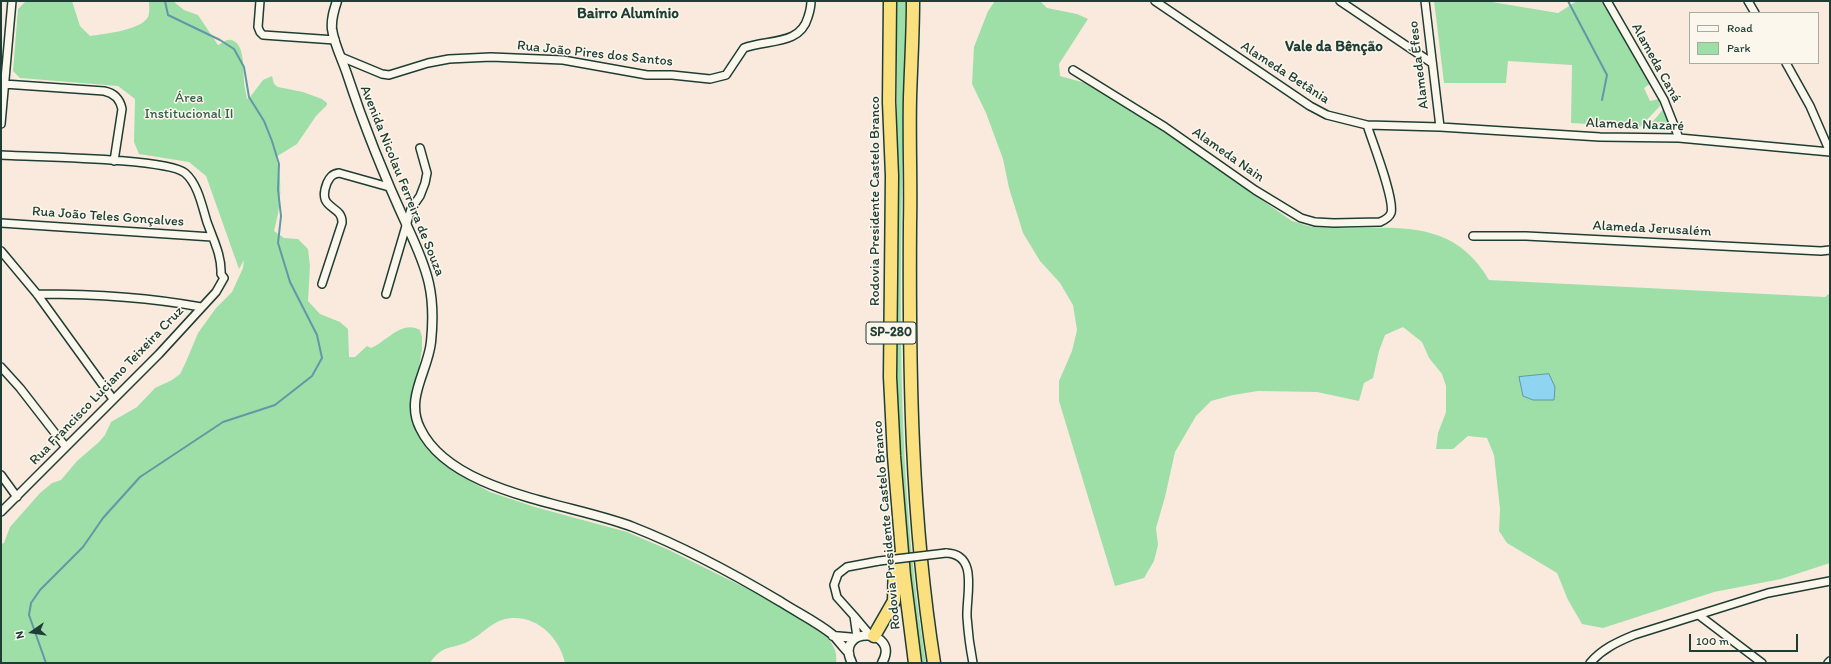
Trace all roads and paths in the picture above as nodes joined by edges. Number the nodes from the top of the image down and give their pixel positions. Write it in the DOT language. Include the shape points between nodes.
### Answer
graph roads {
  1 [pos="12,1"];
  2 [pos="260,1"];
  3 [pos="337,1"];
  4 [pos="811,1"];
  5 [pos="890,1"];
  6 [pos="913,1"];
  7 [pos="1155,1"];
  8 [pos="1340,1"];
  9 [pos="1425,1"];
  10 [pos="1607,1"];
  11 [pos="1748,1"];
  12 [pos="1754,12"];
  13 [pos="335,40"];
  14 [pos="341,56"];
  15 [pos="1432,63"];
  16 [pos="1787,64"];
  17 [pos="1073,70"];
  18 [pos="4,84"];
  19 [pos="1,124"];
  20 [pos="1367,125"];
  21 [pos="1440,127"];
  22 [pos="1679,138"];
  23 [pos="420,148"];
  24 [pos="1830,152"];
  25 [pos="1,156"];
  26 [pos="114,161"];
  27 [pos="389,187"];
  28 [pos="1,223"];
  29 [pos="407,226"];
  30 [pos="1473,236"];
  31 [pos="212,237"];
  32 [pos="1830,250"];
  33 [pos="1,251"];
  34 [pos="322,284"];
  35 [pos="37,294"];
  36 [pos="386,294"];
  37 [pos="201,307"];
  38 [pos="1,367"];
  39 [pos="113,399"];
  40 [pos="65,446"];
  41 [pos="894,456"];
  42 [pos="1,475"];
  43 [pos="17,497"];
  44 [pos="1,512"];
  45 [pos="1830,581"];
  46 [pos="854,616"];
  47 [pos="1700,616"];
  48 [pos="872,635"];
  49 [pos="833,636"];
  50 [pos="856,638"];
  51 [pos="850,659"];
  52 [pos="882,663"];
  53 [pos="915,663"];
  54 [pos="934,663"];
  55 [pos="973,663"];
  56 [pos="1590,663"];
  57 [pos="1762,663"];
  1 -- 18 [label="street"];
  2 -- 13 [label="street" via="258,27 263,35"];
  3 -- 13 [label="street, Avenida Nicolau Ferreira de Souza" via="332,19"];
  4 -- 14 [label="street, Rua João Pires dos Santos" via="807,20 798,34 780,41 744,48 726,75 710,79 647,75 563,60 520,57 449,59 389,75"];
  5 -- 41 [label="highway, Rodovia Presidente Castelo Branco / SP-280" via="890,377"];
  6 -- 54 [label="highway, SP-280" via="910,99 911,373 917,520 923,588"];
  7 -- 20 [label="street, Alameda Betânia" via="1310,106 1327,115"];
  8 -- 15 [label="street"];
  9 -- 15 [label="street, Alameda Éfeso"];
  10 -- 22 [label="street, Alameda Caná" via="1664,100"];
  11 -- 12 [label="street"];
  13 -- 14 [label="street, Avenida Nicolau Ferreira de Souza"];
  14 -- 27 [label="street, Avenida Nicolau Ferreira de Souza"];
  15 -- 21 [label="street, Alameda Éfeso"];
  16 -- 24 [label="street" via="1810,106"];
  17 -- 20 [label="street, Alameda Nain" via="1165,127 1255,190 1301,218 1315,222 1380,222 1391,215 1390,195"];
  18 -- 19 [label="street"];
  18 -- 26 [label="street" via="104,91 114,94 122,109"];
  20 -- 21 [label="street, Alameda Betânia"];
  21 -- 22 [label="street, Alameda Nazaré" via="1600,137"];
  22 -- 24 [label="street, Alameda Nazaré"];
  23 -- 29 [label="street" via="427,173 420,196 411,209"];
  25 -- 26 [label="street"];
  26 -- 31 [label="street" via="171,167 185,173 195,187"];
  27 -- 29 [label="street, Avenida Nicolau Ferreira de Souza"];
  27 -- 34 [label="street" via="338,173 329,178 326,203 342,217"];
  28 -- 31 [label="street, Rua João Teles Gonçalves"];
  29 -- 36 [label="street"];
  29 -- 49 [label="street, Avenida Nicolau Ferreira de Souza" via="429,278 433,299 431,344 414,401 415,416 428,443 450,463 500,489 609,519 673,544 763,591 809,618"];
  30 -- 32 [label="street, Alameda Jerusalém" via="1526,236"];
  31 -- 37 [label="street, Rua Francisco Luciano Teixeira Cruz" via="224,278 219,288"];
  33 -- 35 [label="street"];
  35 -- 37 [label="street" via="159,300"];
  35 -- 39 [label="street"];
  37 -- 39 [label="street, Rua Francisco Luciano Teixeira Cruz" via="159,354"];
  38 -- 40 [label="street"];
  39 -- 40 [label="street, Rua Francisco Luciano Teixeira Cruz"];
  40 -- 43 [label="street, Rua Francisco Luciano Teixeira Cruz"];
  41 -- 48 [label="highway" via="894,601"];
  41 -- 53 [label="highway, Rodovia Presidente Castelo Branco / SP-280" via="904,576"];
  42 -- 43 [label="street"];
  43 -- 44 [label="street, Rua Francisco Luciano Teixeira Cruz"];
  45 -- 47 [label="street" via="1768,593"];
  46 -- 48 [label="street"];
  46 -- 50 [label="street"];
  46 -- 55 [label="street, bridge" via="837,597 834,586 838,574 847,567 946,553 957,554 962,558 968,571 967,628"];
  47 -- 56 [label="street" via="1614,644"];
  47 -- 57 [label="street"];
  48 -- 50 [label="street"];
  48 -- 52 [label="street" via="883,643 885,654"];
  49 -- 50 [label="street"];
  49 -- 51 [label="street, Avenida Nicolau Ferreira de Souza"];
  50 -- 51 [label="street" via="850,647"];
}
